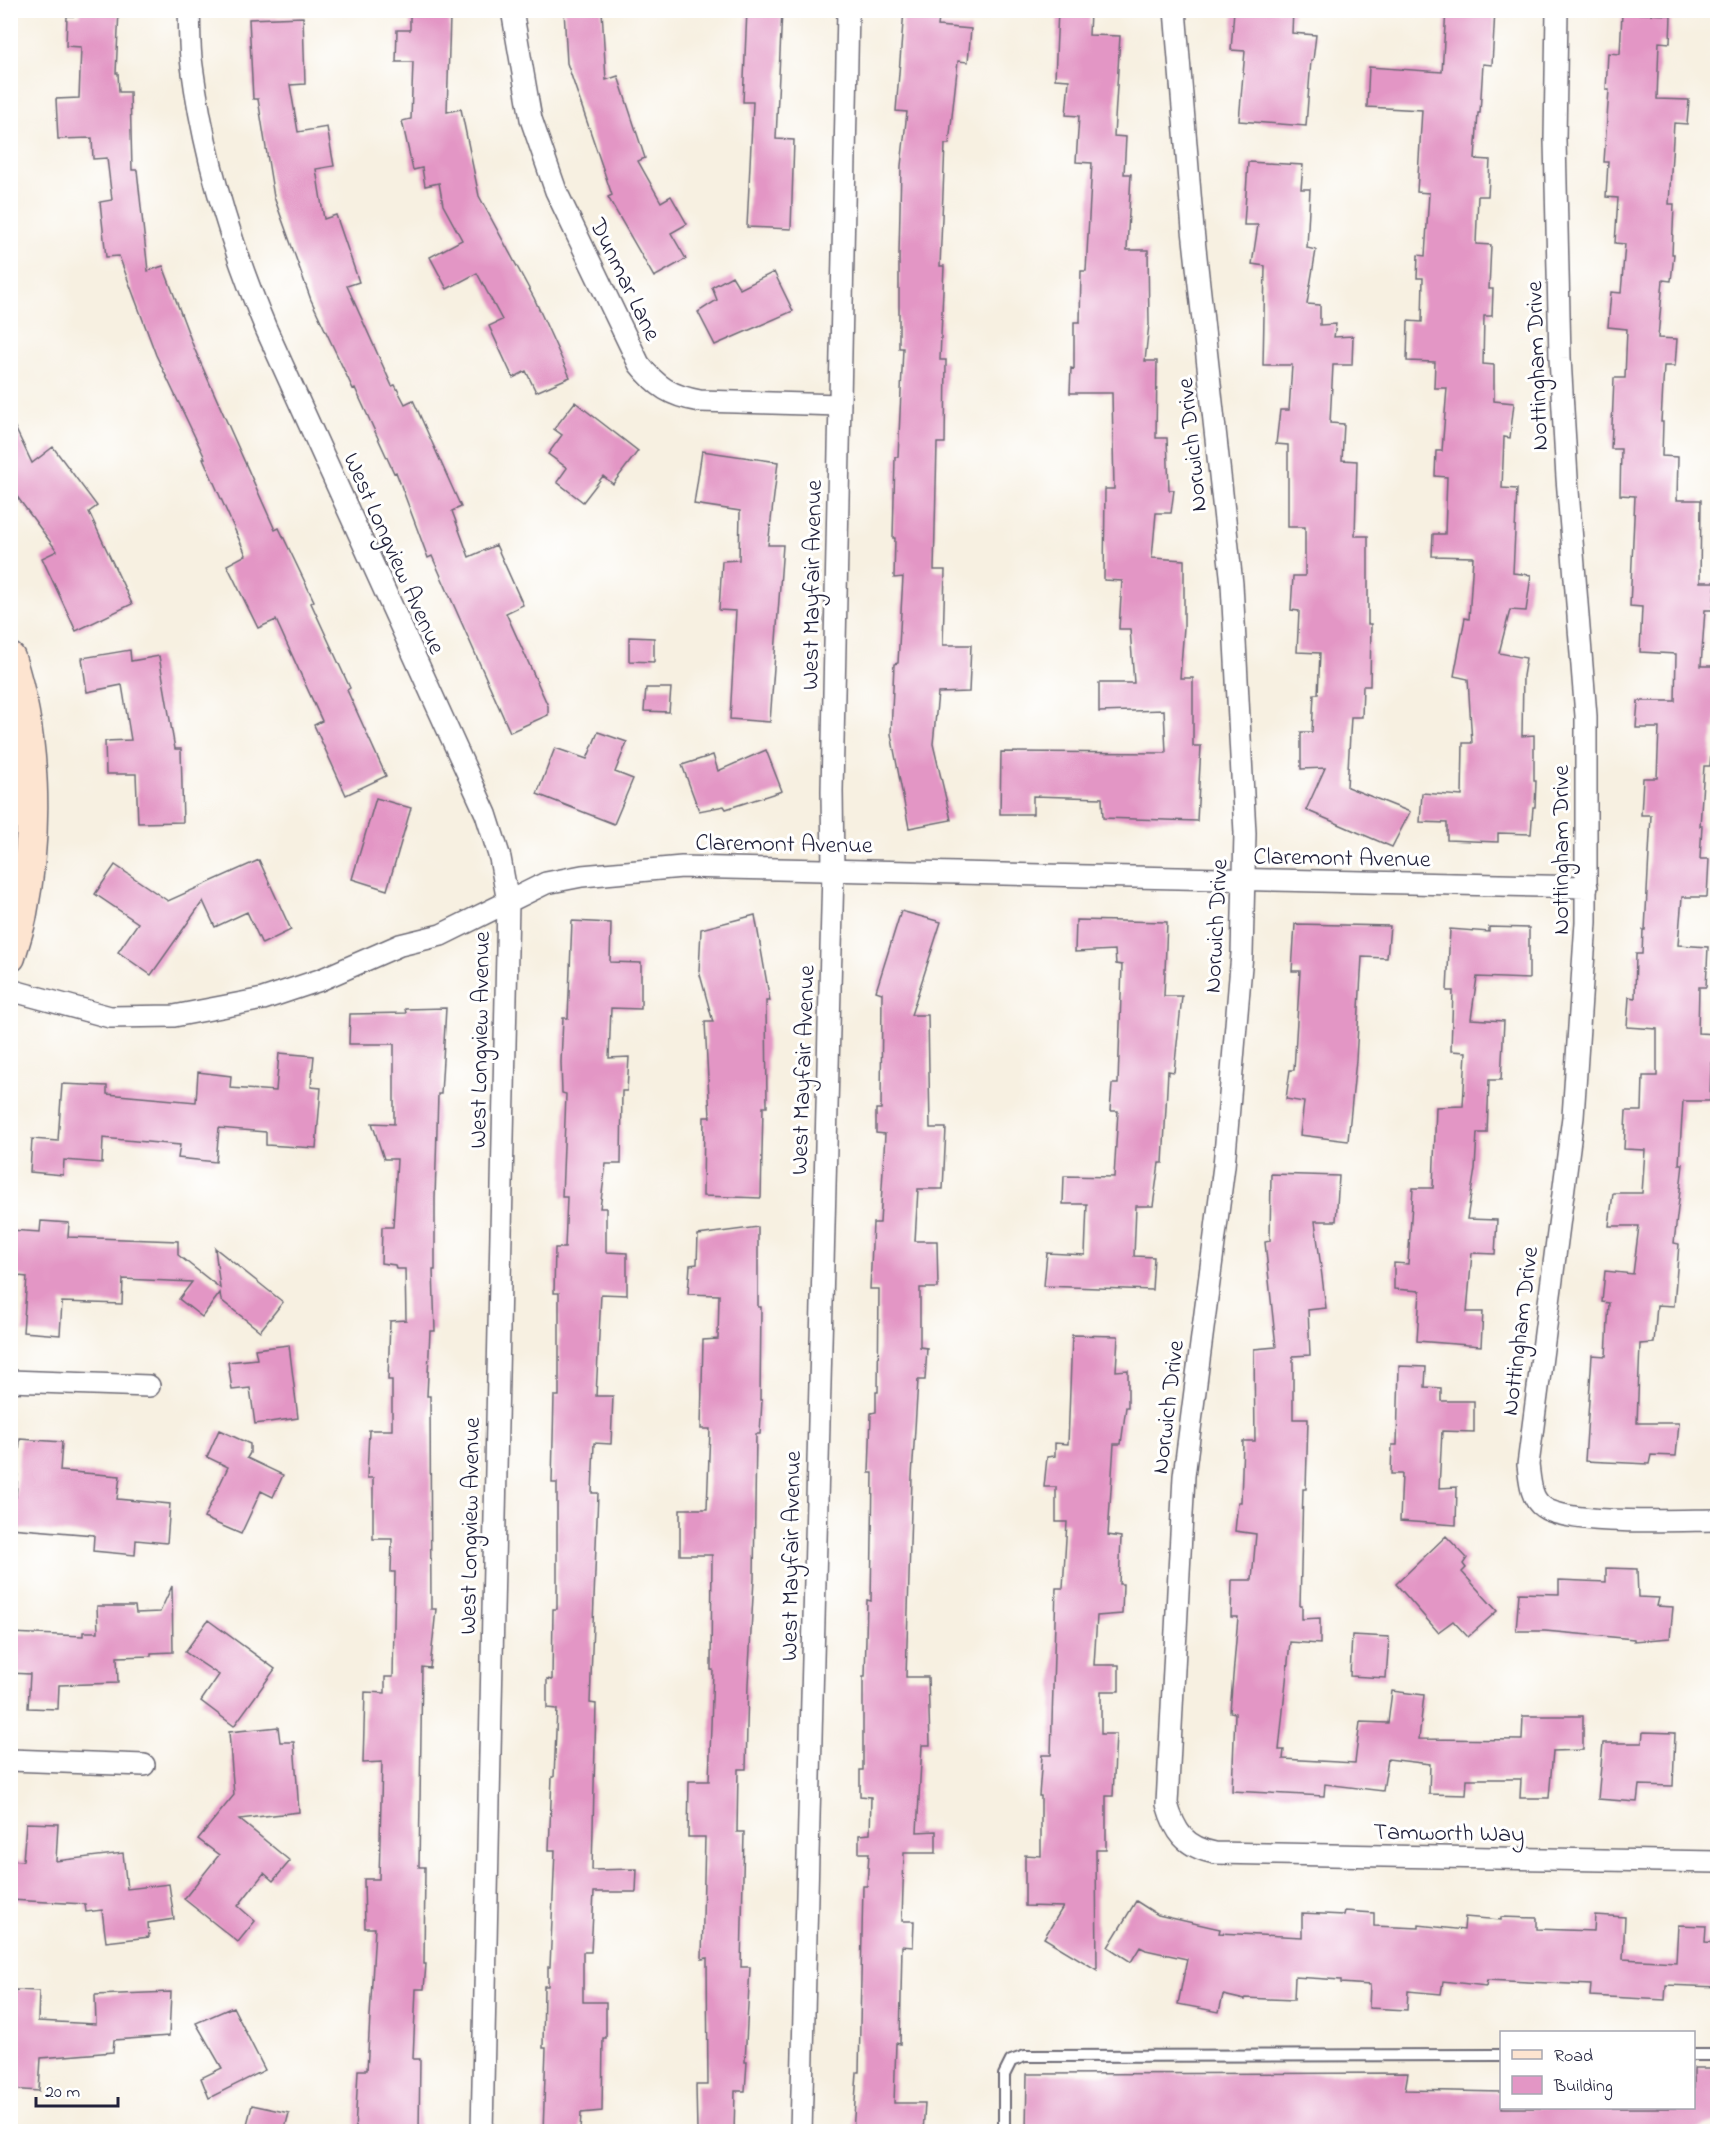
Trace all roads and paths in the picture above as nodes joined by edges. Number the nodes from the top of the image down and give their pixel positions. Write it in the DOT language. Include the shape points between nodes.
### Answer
graph roads {
  1 [pos="189,10"];
  2 [pos="512,10"];
  3 [pos="848,10"];
  4 [pos="1175,10"];
  5 [pos="1557,10"];
  6 [pos="840,405"];
  7 [pos="10,658"];
  8 [pos="833,870"];
  9 [pos="1243,880"];
  10 [pos="1587,887"];
  11 [pos="508,902"];
  12 [pos="10,957"];
  13 [pos="10,990"];
  14 [pos="10,1381"];
  15 [pos="149,1386"];
  16 [pos="1718,1521"];
  17 [pos="10,1760"];
  18 [pos="144,1765"];
  19 [pos="1184,1839"];
  20 [pos="1718,1862"];
  21 [pos="1500,2055"];
  22 [pos="1695,2055"];
  23 [pos="1718,2055"];
  24 [pos="482,2132"];
  25 [pos="801,2132"];
  26 [pos="1004,2132"];
  1 -- 11 [label="street, West Longview Avenue" via="191,63 199,112 213,175 245,279 486,814"];
  2 -- 6 [label="street, Dunmar Lane" via="531,119 556,191 639,364 651,380 682,398 700,401"];
  3 -- 6 [label="street, West Mayfair Avenue"];
  4 -- 9 [label="street, Norwich Drive" via="1232,584 1245,833"];
  5 -- 10 [label="street, Nottingham Drive" via="1555,140 1560,358 1586,716"];
  6 -- 8 [label="street, West Mayfair Avenue"];
  7 -- 12 [label="main road" via="30,753 31,838 22,913"];
  8 -- 9 [label="street, Claremont Avenue"];
  8 -- 11 [label="street, Claremont Avenue" via="682,867 582,876 546,883"];
  8 -- 25 [label="street, West Mayfair Avenue"];
  9 -- 10 [label="street, Claremont Avenue"];
  9 -- 19 [label="street, Norwich Drive" via="1242,954 1224,1166 1184,1476 1167,1804 1173,1826"];
  10 -- 16 [label="street, Nottingham Drive" via="1573,1118 1528,1465 1531,1490 1542,1507 1561,1516"];
  11 -- 13 [label="street, Claremont Avenue" via="441,935 400,945 320,980 275,995 174,1016 110,1017"];
  11 -- 24 [label="street, West Longview Avenue"];
  14 -- 15 [label="street"];
  17 -- 18 [label="street"];
  19 -- 20 [label="street, Tamworth Way" via="1201,1850 1215,1853"];
  21 -- 26 [label="lane" via="1025,2056 1011,2061 1004,2075"];
  22 -- 23 [label="lane"];
}
